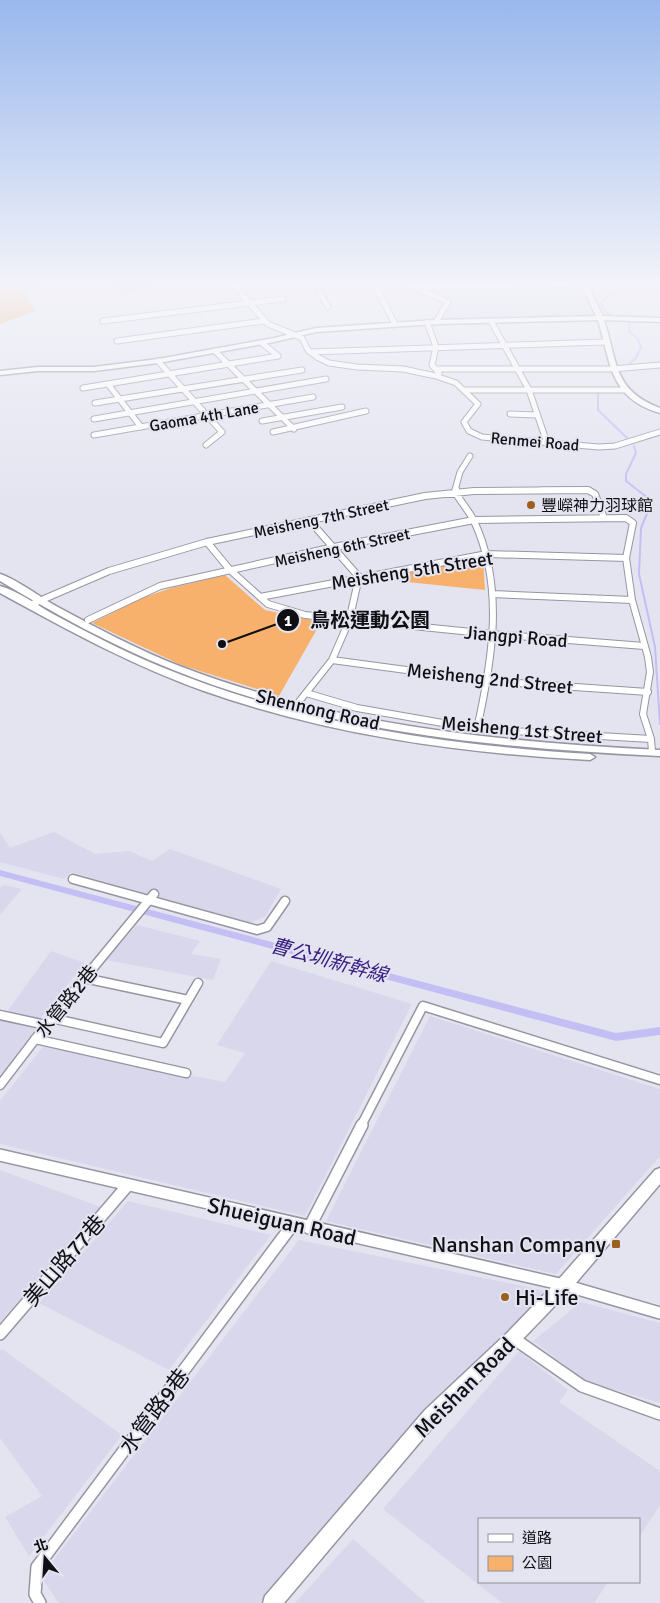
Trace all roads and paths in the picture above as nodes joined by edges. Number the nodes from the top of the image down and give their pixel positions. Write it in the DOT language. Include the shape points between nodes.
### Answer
graph roads {
  1 [pos="182,357"];
  2 [pos="221,357"];
  3 [pos="273,357"];
  4 [pos="320,357"];
  5 [pos="434,357"];
  6 [pos="511,357"];
  7 [pos="609,357"];
  8 [pos="158,361"];
  9 [pos="228,364"];
  10 [pos="660,365"];
  11 [pos="517,368"];
  12 [pos="436,369"];
  13 [pos="612,369"];
  14 [pos="302,370"];
  15 [pos="0,373"];
  16 [pos="170,374"];
  17 [pos="243,379"];
  18 [pos="326,379"];
  19 [pos="446,379"];
  20 [pos="108,384"];
  21 [pos="83,388"];
  22 [pos="184,388"];
  23 [pos="464,390"];
  24 [pos="529,390"];
  25 [pos="625,390"];
  26 [pos="255,391"];
  27 [pos="313,397"];
  28 [pos="120,399"];
  29 [pos="196,402"];
  30 [pos="95,403"];
  31 [pos="269,405"];
  32 [pos="342,407"];
  33 [pos="366,411"];
  34 [pos="130,412"];
  35 [pos="660,412"];
  36 [pos="510,414"];
  37 [pos="537,415"];
  38 [pos="209,416"];
  39 [pos="282,418"];
  40 [pos="94,419"];
  41 [pos="262,421"];
  42 [pos="141,427"];
  43 [pos="294,429"];
  44 [pos="273,432"];
  45 [pos="660,432"];
  46 [pos="94,435"];
  47 [pos="546,442"];
  48 [pos="206,445"];
  49 [pos="470,456"];
  50 [pos="455,492"];
  51 [pos="604,518"];
  52 [pos="474,520"];
  53 [pos="310,521"];
  54 [pos="207,542"];
  55 [pos="334,547"];
  56 [pos="487,554"];
  57 [pos="626,558"];
  58 [pos="230,570"];
  59 [pos="0,577"];
  60 [pos="359,577"];
  61 [pos="0,589"];
  62 [pos="494,594"];
  63 [pos="260,597"];
  64 [pos="632,600"];
  65 [pos="34,603"];
  66 [pos="88,620"];
  67 [pos="349,621"];
  68 [pos="491,634"];
  69 [pos="644,646"];
  70 [pos="332,660"];
  71 [pos="488,681"];
  72 [pos="648,692"];
  73 [pos="306,693"];
  74 [pos="294,710"];
  75 [pos="478,729"];
  76 [pos="650,740"];
  77 [pos="657,755"];
  78 [pos="73,879"];
  79 [pos="150,899"];
  80 [pos="285,900"];
  81 [pos="84,978"];
  82 [pos="198,983"];
  83 [pos="188,1000"];
  84 [pos="0,1015"];
  85 [pos="48,1021"];
  86 [pos="35,1039"];
  87 [pos="186,1073"];
  88 [pos="660,1080"];
  89 [pos="0,1085"];
  90 [pos="0,1155"];
  91 [pos="660,1174"];
  92 [pos="128,1185"];
  93 [pos="293,1224"];
  94 [pos="309,1228"];
  95 [pos="564,1285"];
  96 [pos="660,1313"];
  97 [pos="0,1334"];
  98 [pos="514,1338"];
  99 [pos="660,1414"];
  100 [pos="40,1603"];
  101 [pos="272,1603"];
  1 -- 8 [label="street"];
  2 -- 9 [label="street"];
  3 -- 9 [label="street"];
  4 -- 19 [label="street, Renmei Road" via="339,364 400,368"];
  5 -- 12 [label="street" via="432,365"];
  6 -- 11 [label="street"];
  7 -- 13 [label="street"];
  8 -- 15 [label="street" via="103,368"];
  8 -- 16 [label="street"];
  9 -- 16 [label="street"];
  9 -- 17 [label="street"];
  10 -- 13 [label="street"];
  11 -- 12 [label="street"];
  11 -- 13 [label="street"];
  11 -- 24 [label="street"];
  12 -- 19 [label="street"];
  13 -- 25 [label="street"];
  14 -- 17 [label="street"];
  16 -- 20 [label="street"];
  16 -- 22 [label="street"];
  17 -- 22 [label="street"];
  17 -- 26 [label="street"];
  18 -- 26 [label="street"];
  19 -- 23 [label="street, Renmei Road"];
  20 -- 21 [label="street"];
  20 -- 28 [label="street"];
  22 -- 28 [label="street"];
  22 -- 29 [label="street"];
  23 -- 24 [label="street"];
  23 -- 47 [label="street, Renmei Road" via="478,404 464,422 469,431 482,436"];
  24 -- 25 [label="street"];
  24 -- 37 [label="street"];
  25 -- 35 [label="street" via="642,405"];
  26 -- 29 [label="street"];
  26 -- 31 [label="street"];
  27 -- 31 [label="street, Gaoma 4th Lane"];
  28 -- 30 [label="street"];
  28 -- 34 [label="street"];
  29 -- 34 [label="street"];
  29 -- 38 [label="street"];
  31 -- 38 [label="street, Gaoma 4th Lane"];
  31 -- 39 [label="street"];
  32 -- 39 [label="street"];
  33 -- 43 [label="street"];
  34 -- 40 [label="street"];
  34 -- 42 [label="street"];
  36 -- 37 [label="street"];
  37 -- 47 [label="street"];
  38 -- 42 [label="street, Gaoma 4th Lane"];
  38 -- 48 [label="street" via="222,432"];
  39 -- 41 [label="street"];
  39 -- 43 [label="street"];
  42 -- 46 [label="street, Gaoma 4th Lane"];
  43 -- 44 [label="street"];
  45 -- 47 [label="street, Renmei Road" via="599,448"];
  49 -- 50 [label="street" via="460,472"];
  50 -- 51 [label="street, Meisheng 7th Street" via="588,490 595,494"];
  50 -- 52 [label="street"];
  50 -- 53 [label="street, Meisheng 7th Street"];
  51 -- 52 [label="street, Meisheng 6th Street"];
  51 -- 57 [label="street, Meisheng 6th Street" via="626,518 633,523"];
  52 -- 55 [label="street, Meisheng 6th Street"];
  52 -- 56 [label="street"];
  53 -- 54 [label="street, Meisheng 7th Street"];
  53 -- 55 [label="street"];
  54 -- 58 [label="street, Jiangpi Road"];
  54 -- 65 [label="street, Meisheng 7th Street" via="109,571"];
  55 -- 58 [label="street, Meisheng 6th Street"];
  55 -- 60 [label="street"];
  56 -- 57 [label="street, Meisheng 5th Street"];
  56 -- 60 [label="street, Meisheng 5th Street"];
  56 -- 62 [label="street"];
  57 -- 64 [label="street"];
  58 -- 63 [label="street, Jiangpi Road"];
  58 -- 66 [label="street, Meisheng 6th Street" via="160,586"];
  59 -- 65 [label="street, Shennong Road"];
  60 -- 63 [label="street, Meisheng 5th Street"];
  60 -- 67 [label="street"];
  61 -- 65 [label="street, Shennong Road"];
  62 -- 64 [label="street"];
  62 -- 68 [label="street"];
  63 -- 67 [label="street, Jiangpi Road" via="272,607"];
  64 -- 69 [label="street"];
  65 -- 74 [label="street, Shennong Road" via="95,641 156,669 203,687"];
  67 -- 68 [label="street, Jiangpi Road"];
  67 -- 70 [label="street"];
  68 -- 69 [label="street, Jiangpi Road"];
  68 -- 71 [label="street"];
  69 -- 72 [label="street" via="650,672"];
  70 -- 71 [label="street, Meisheng 2nd Street"];
  70 -- 73 [label="street"];
  71 -- 72 [label="street, Meisheng 2nd Street"];
  71 -- 75 [label="street"];
  72 -- 76 [label="street" via="643,714"];
  73 -- 74 [label="street"];
  73 -- 75 [label="street, Meisheng 1st Street" via="358,708"];
  74 -- 77 [label="street, Shennong Road" via="362,730 444,744 529,754"];
  75 -- 76 [label="street, Meisheng 1st Street"];
  76 -- 77 [label="street"];
  78 -- 79 [label="street"];
  79 -- 80 [label="street" via="257,930 267,927"];
  79 -- 81 [label="street, 水管路2巷"];
  81 -- 83 [label="street"];
  81 -- 85 [label="street, 水管路2巷"];
  82 -- 83 [label="street"];
  83 -- 85 [label="street" via="163,1043"];
  84 -- 85 [label="street"];
  85 -- 86 [label="street, 水管路2巷"];
  86 -- 87 [label="street"];
  86 -- 89 [label="street, 水管路2巷"];
  88 -- 94 [label="street" via="423,1006"];
  90 -- 92 [label="street, Shueiguan Road"];
  91 -- 95 [label="street, Meishan Road"];
  92 -- 93 [label="street, Shueiguan Road"];
  92 -- 97 [label="street, 美山路77巷"];
  93 -- 94 [label="street, Shueiguan Road"];
  93 -- 100 [label="street, 水管路9巷" via="37,1568 35,1594"];
  94 -- 95 [label="street, Shueiguan Road"];
  95 -- 96 [label="street, Shueiguan Road"];
  95 -- 98 [label="street, Meishan Road"];
  98 -- 99 [label="street" via="582,1386"];
  98 -- 101 [label="street, Meishan Road" via="432,1416"];
}
